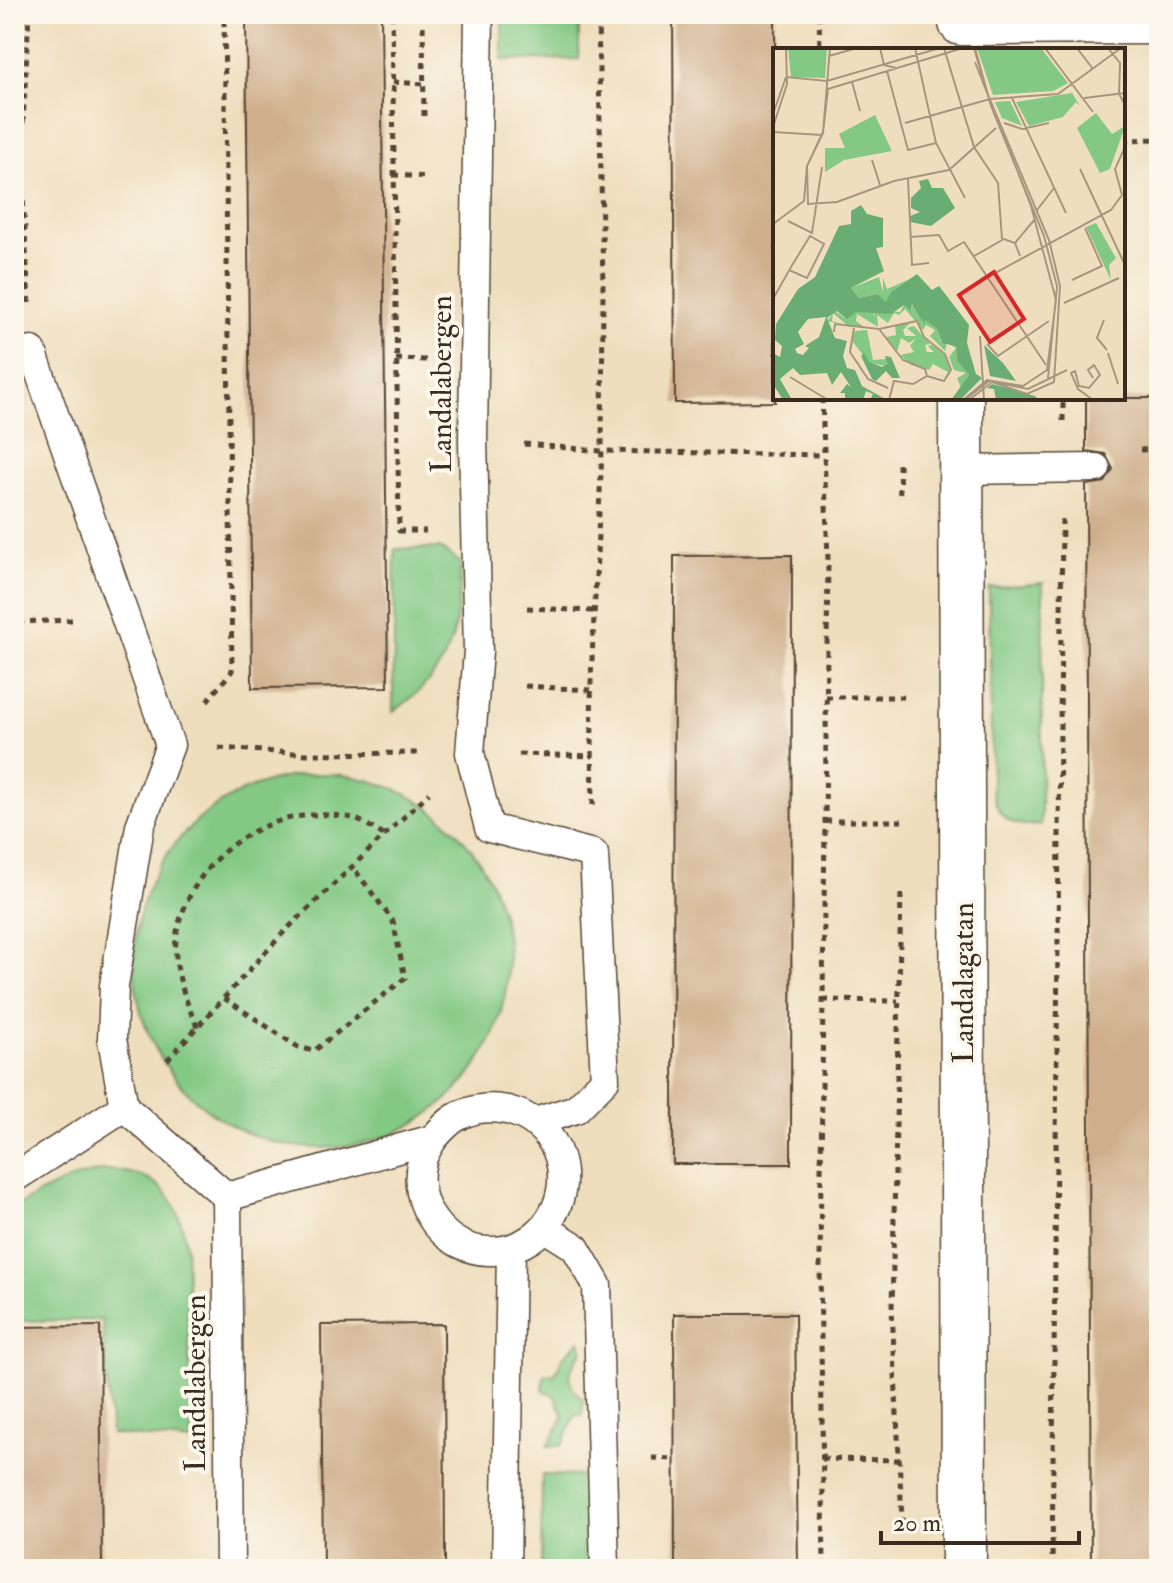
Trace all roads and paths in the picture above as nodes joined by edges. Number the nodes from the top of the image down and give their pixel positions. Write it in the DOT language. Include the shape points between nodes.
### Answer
graph roads {
  1 [pos="29,14"];
  2 [pos="224,14"];
  3 [pos="392,14"];
  4 [pos="423,14"];
  5 [pos="479,14"];
  6 [pos="598,14"];
  7 [pos="819,14"];
  8 [pos="1159,22"];
  9 [pos="961,29"];
  10 [pos="820,48"];
  11 [pos="14,73"];
  12 [pos="26,73"];
  13 [pos="393,82"];
  14 [pos="423,84"];
  15 [pos="424,130"];
  16 [pos="1159,139"];
  17 [pos="1125,140"];
  18 [pos="425,162"];
  19 [pos="425,177"];
  20 [pos="14,235"];
  21 [pos="25,235"];
  22 [pos="32,351"];
  23 [pos="822,400"];
  24 [pos="961,400"];
  25 [pos="1063,400"];
  26 [pos="473,440"];
  27 [pos="602,451"];
  28 [pos="822,455"];
  29 [pos="1062,468"];
  30 [pos="1096,468"];
  31 [pos="961,470"];
  32 [pos="475,531"];
  33 [pos="476,606"];
  34 [pos="594,611"];
  35 [pos="475,683"];
  36 [pos="591,690"];
  37 [pos="826,697"];
  38 [pos="904,713"];
  39 [pos="170,745"];
  40 [pos="470,753"];
  41 [pos="593,756"];
  42 [pos="902,806"];
  43 [pos="825,821"];
  44 [pos="902,821"];
  45 [pos="385,836"];
  46 [pos="902,836"];
  47 [pos="594,854"];
  48 [pos="352,866"];
  49 [pos="901,881"];
  50 [pos="224,998"];
  51 [pos="823,1000"];
  52 [pos="898,1001"];
  53 [pos="197,1027"];
  54 [pos="124,1107"];
  55 [pos="535,1122"];
  56 [pos="433,1139"];
  57 [pos="14,1178"];
  58 [pos="227,1197"];
  59 [pos="545,1228"];
  60 [pos="511,1249"];
  61 [pos="822,1459"];
  62 [pos="900,1460"];
  63 [pos="902,1522"];
  64 [pos="230,1569"];
  65 [pos="506,1569"];
  66 [pos="605,1569"];
  67 [pos="824,1569"];
  68 [pos="964,1569"];
  69 [pos="1052,1569"];
  1 -- 12 [label="path"];
  2 -- 39 [label="path" via="232,671"];
  3 -- 13 [label="path"];
  4 -- 14 [label="path"];
  5 -- 26 [label="lane, Landalabergen"];
  6 -- 27 [label="path"];
  7 -- 10 [label="path"];
  8 -- 9 [label="street"];
  11 -- 12 [label="path"];
  12 -- 21 [label="path" via="21,159"];
  13 -- 14 [label="path"];
  13 -- 32 [label="path" via="399,531"];
  14 -- 15 [label="path"];
  16 -- 17 [label="path"];
  18 -- 19 [label="path"];
  20 -- 21 [label="path"];
  21 -- 22 [label="path"];
  22 -- 39 [label="lane"];
  23 -- 28 [label="path"];
  24 -- 31 [label="street, Landalagatan"];
  25 -- 29 [label="path"];
  26 -- 27 [label="path"];
  26 -- 32 [label="lane, Landalabergen"];
  27 -- 28 [label="path"];
  27 -- 34 [label="path"];
  28 -- 37 [label="path" via="828,559"];
  29 -- 30 [label="lane"];
  29 -- 31 [label="lane"];
  29 -- 69 [label="path"];
  31 -- 68 [label="street, Landalagatan"];
  32 -- 33 [label="lane, Landalabergen"];
  33 -- 34 [label="path"];
  33 -- 35 [label="lane, Landalabergen"];
  34 -- 36 [label="path"];
  35 -- 36 [label="path"];
  35 -- 40 [label="lane, Landalabergen"];
  36 -- 41 [label="path"];
  37 -- 38 [label="path" via="904,697"];
  37 -- 43 [label="path"];
  39 -- 40 [label="path" via="308,754"];
  39 -- 54 [label="lane" via="140,826 114,986 112,1039"];
  40 -- 41 [label="path"];
  40 -- 45 [label="path"];
  40 -- 47 [label="lane, Landalabergen" via="489,828"];
  41 -- 47 [label="path"];
  42 -- 44 [label="path"];
  43 -- 44 [label="path"];
  43 -- 51 [label="path"];
  44 -- 46 [label="path"];
  45 -- 48 [label="path"];
  45 -- 53 [label="path" via="355,819 305,813 239,837 214,861 192,891 179,922 180,988"];
  47 -- 55 [label="lane" via="605,1080 576,1109"];
  48 -- 50 [label="path"];
  48 -- 50 [label="path" via="393,921 405,978 314,1051 298,1047"];
  49 -- 52 [label="path"];
  50 -- 53 [label="path"];
  51 -- 52 [label="path"];
  51 -- 61 [label="path"];
  52 -- 62 [label="path" via="892,1309"];
  53 -- 54 [label="path"];
  54 -- 57 [label="lane"];
  54 -- 58 [label="lane"];
  55 -- 56 [label="lane" via="518,1113 480,1109 454,1118"];
  55 -- 59 [label="lane" via="555,1144 564,1172 561,1202"];
  56 -- 58 [label="lane"];
  56 -- 60 [label="lane" via="422,1161 420,1186 441,1231 462,1245 486,1251"];
  58 -- 64 [label="lane, Landalabergen"];
  59 -- 60 [label="lane"];
  59 -- 66 [label="lane" via="575,1247 597,1285"];
  60 -- 65 [label="lane"];
  61 -- 62 [label="path"];
  61 -- 67 [label="path"];
  62 -- 63 [label="path"];
}
